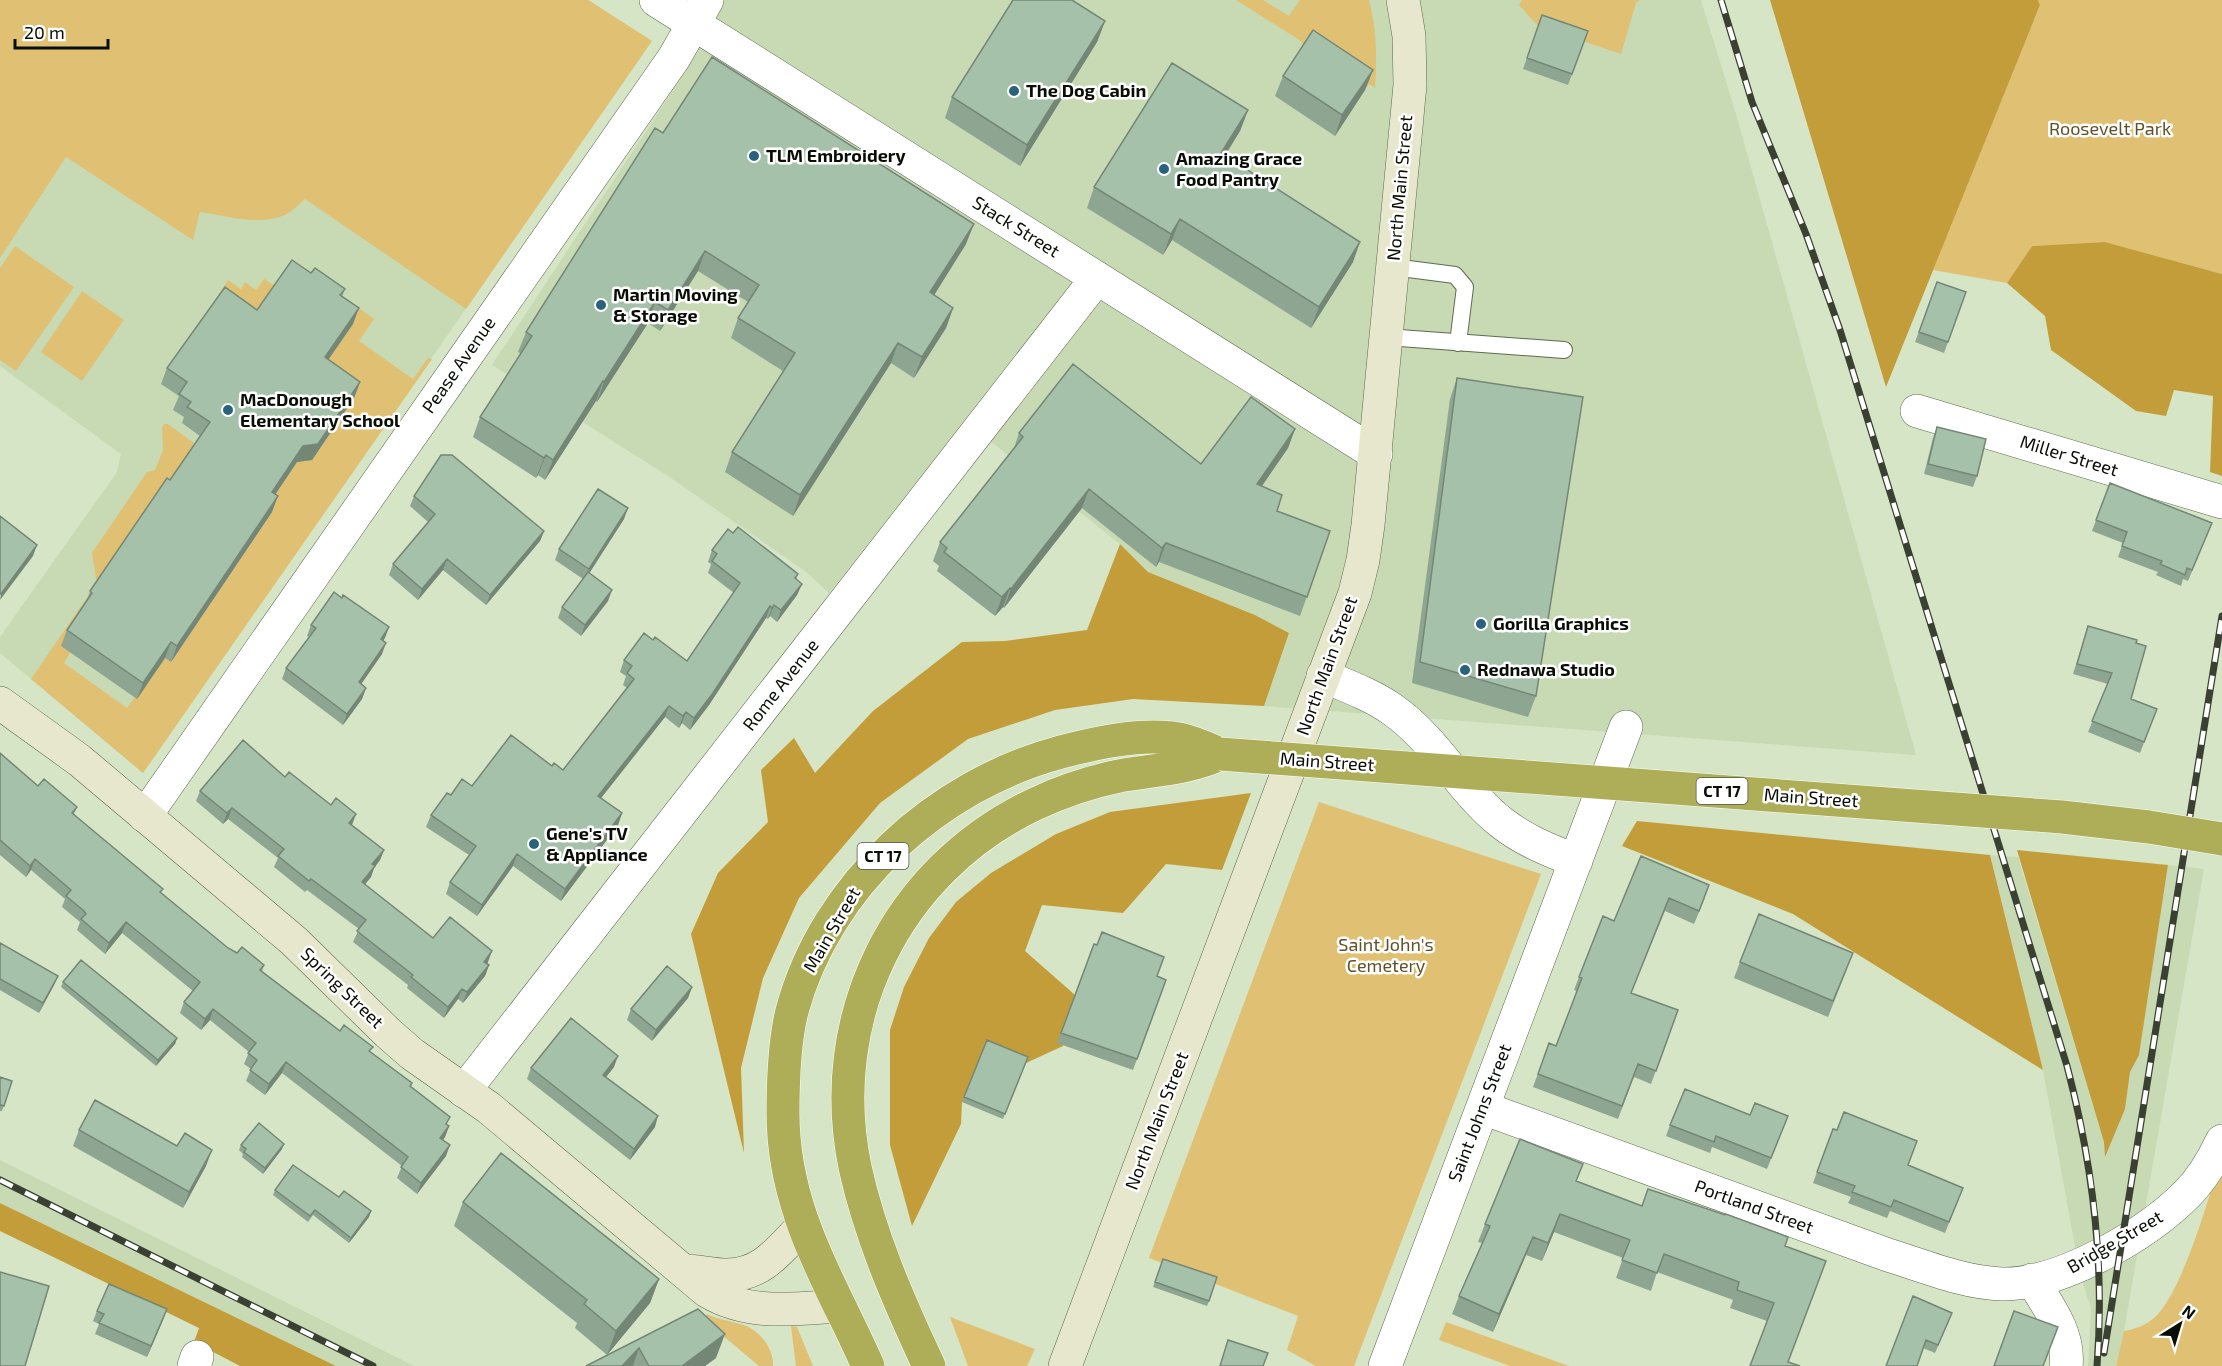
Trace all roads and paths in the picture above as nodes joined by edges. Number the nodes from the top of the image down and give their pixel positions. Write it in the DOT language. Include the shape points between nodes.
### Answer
graph roads {
  1 [pos="656,0"];
  2 [pos="1403,0"];
  3 [pos="700,11"];
  4 [pos="1393,267"];
  5 [pos="1097,278"];
  6 [pos="1386,337"];
  7 [pos="1458,343"];
  8 [pos="1564,350"];
  9 [pos="1917,411"];
  10 [pos="1376,454"];
  11 [pos="2222,502"];
  12 [pos="1323,676"];
  13 [pos="0,703"];
  14 [pos="1626,727"];
  15 [pos="1220,754"];
  16 [pos="145,816"];
  17 [pos="2222,838"];
  18 [pos="1576,861"];
  19 [pos="464,1091"];
  20 [pos="1483,1108"];
  21 [pos="2222,1141"];
  22 [pos="803,1226"];
  23 [pos="685,1271"];
  24 [pos="2032,1280"];
  25 [pos="839,1306"];
  26 [pos="868,1366"];
  27 [pos="928,1366"];
  28 [pos="1065,1366"];
  29 [pos="1385,1366"];
  30 [pos="2066,1366"];
  1 -- 3 [label="street, Stack Street"];
  2 -- 4 [label="street, North Main Street" via="1409,36 1410,85"];
  3 -- 5 [label="street, Stack Street"];
  3 -- 16 [label="street, Pease Avenue" via="674,58"];
  4 -- 6 [label="street, North Main Street"];
  4 -- 7 [label="lane" via="1455,275 1465,287"];
  5 -- 10 [label="street, Stack Street"];
  5 -- 19 [label="street, Rome Avenue"];
  6 -- 7 [label="lane"];
  6 -- 10 [label="street, North Main Street"];
  7 -- 8 [label="lane"];
  9 -- 11 [label="street, Miller Street"];
  10 -- 12 [label="street, North Main Street" via="1363,560 1355,593"];
  12 -- 18 [label="street" via="1394,711 1426,739 1501,822 1528,842"];
  12 -- 28 [label="street, North Main Street"];
  13 -- 16 [label="street, Spring Street" via="79,760"];
  14 -- 18 [label="street, Saint Johns Street"];
  15 -- 17 [label="highway, Main Street / CT 17, bridge" via="2062,817"];
  15 -- 22 [label="highway, Main Street / CT 17" via="1185,741 1154,738 1089,746 1039,758 996,776 938,810 898,842 866,875 814,955 788,1031 783,1133 791,1186"];
  15 -- 27 [label="highway, Main Street / CT 17" via="1189,765 1076,787 1005,820 968,845 928,883 902,918 874,969 860,1009 850,1066 853,1155 880,1253"];
  16 -- 19 [label="street, Spring Street" via="294,941 388,1033"];
  18 -- 20 [label="street, Saint Johns Street"];
  19 -- 23 [label="street, Spring Street"];
  20 -- 24 [label="street, Portland Street" via="1887,1256 1984,1282"];
  20 -- 29 [label="street, Saint Johns Street"];
  21 -- 24 [label="street, Bridge Street" via="2204,1174 2151,1223 2084,1264"];
  22 -- 23 [label="street" via="759,1268 726,1275"];
  22 -- 25 [label="highway, Main Street / CT 17"];
  23 -- 25 [label="street, Spring Street" via="707,1291 733,1305 793,1309"];
  24 -- 30 [label="street" via="2062,1334"];
  25 -- 26 [label="highway, Main Street / CT 17"];
}
